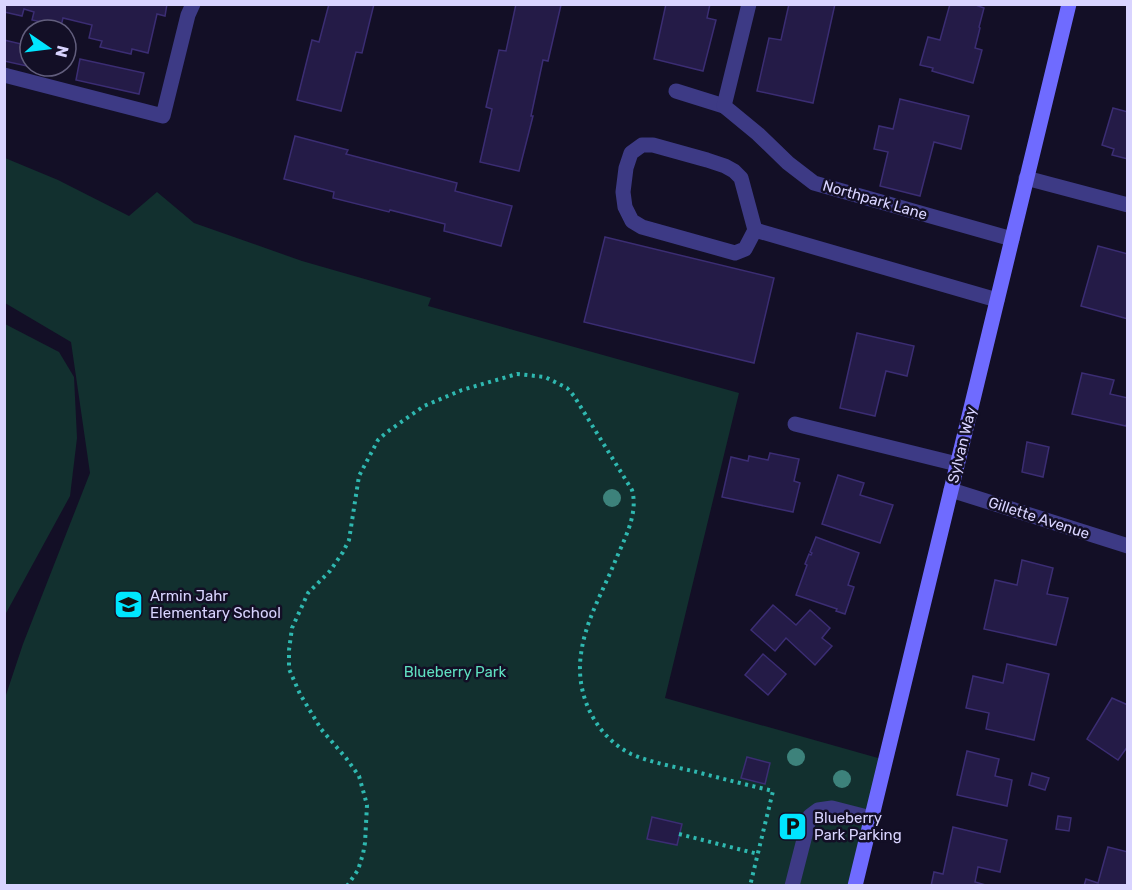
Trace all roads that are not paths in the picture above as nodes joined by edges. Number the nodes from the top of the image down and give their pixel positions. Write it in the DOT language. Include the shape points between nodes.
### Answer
graph roads {
  1 [pos="193,4"];
  2 [pos="749,4"];
  3 [pos="1069,4"];
  4 [pos="4,75"];
  5 [pos="676,91"];
  6 [pos="723,106"];
  7 [pos="1026,177"];
  8 [pos="1128,205"];
  9 [pos="755,230"];
  10 [pos="1012,239"];
  11 [pos="998,300"];
  12 [pos="795,424"];
  13 [pos="957,464"];
  14 [pos="951,490"];
  15 [pos="1128,546"];
  16 [pos="871,818"];
  17 [pos="792,885"];
  18 [pos="855,885"];
  1 -- 4 [label="street" via="163,116"];
  2 -- 6 [label="street"];
  3 -- 7 [label="main road, Sylvan Way"];
  5 -- 6 [label="street"];
  6 -- 10 [label="street, Northpark Lane" via="814,183"];
  7 -- 8 [label="street"];
  7 -- 10 [label="main road, Sylvan Way"];
  9 -- 9 [label="street" via="741,178 734,171 653,145 642,145 631,153 623,192 632,221 735,253 745,249"];
  9 -- 11 [label="street"];
  10 -- 11 [label="main road, Sylvan Way"];
  11 -- 13 [label="main road, Sylvan Way"];
  12 -- 13 [label="street"];
  13 -- 14 [label="main road, Sylvan Way"];
  14 -- 15 [label="street, Gillette Avenue"];
  14 -- 16 [label="main road, Sylvan Way"];
  16 -- 17 [label="street" via="832,808 810,816"];
  16 -- 18 [label="main road, Sylvan Way"];
}
